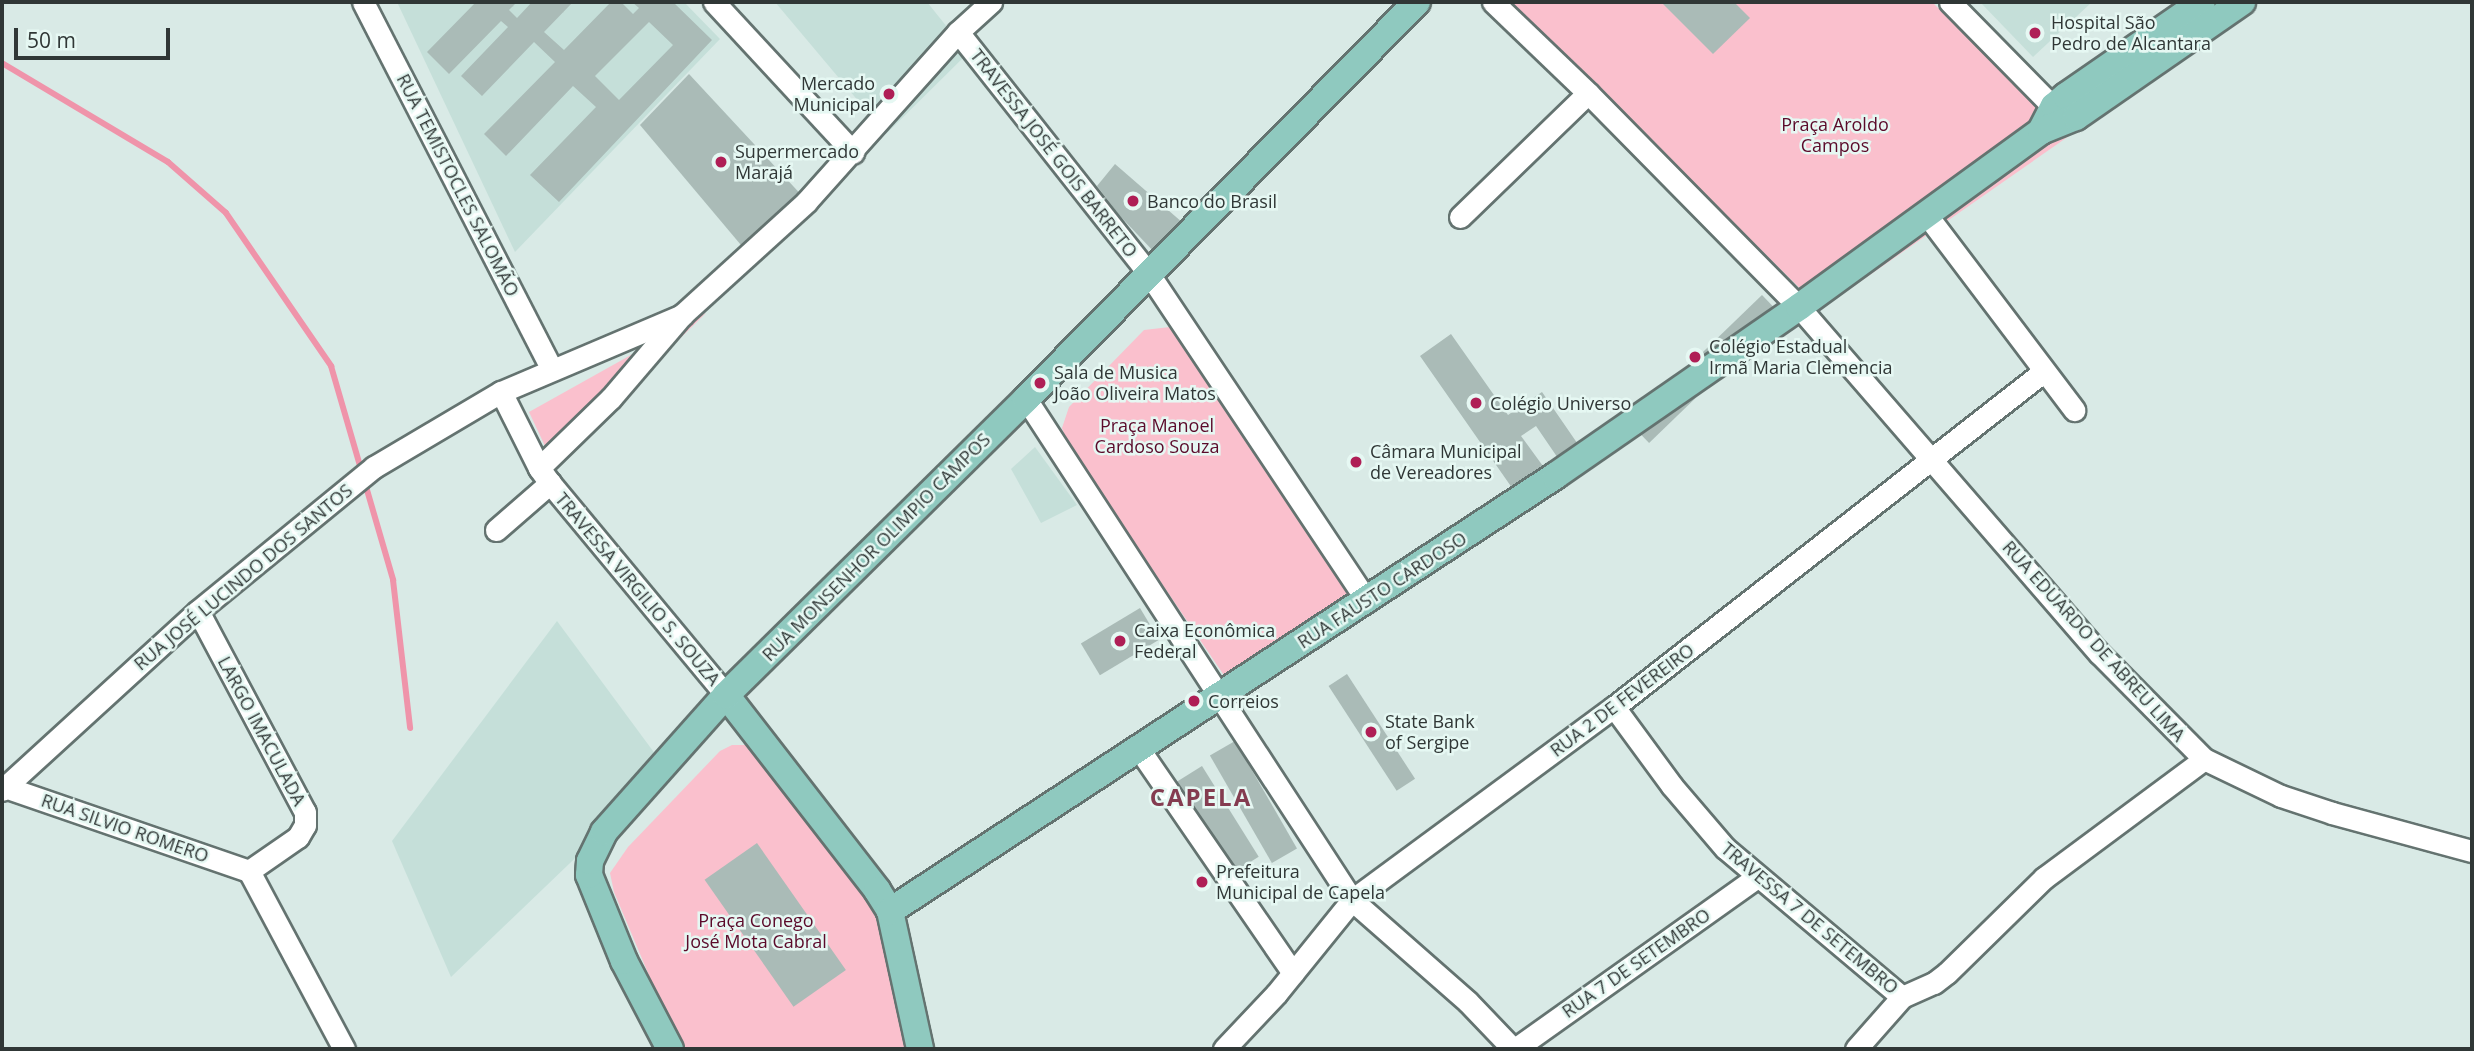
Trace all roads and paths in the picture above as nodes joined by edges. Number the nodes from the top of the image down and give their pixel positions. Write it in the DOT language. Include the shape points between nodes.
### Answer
graph roads {
  1 [pos="363,2"];
  2 [pos="714,2"];
  3 [pos="991,2"];
  4 [pos="1417,2"];
  5 [pos="1493,2"];
  6 [pos="1950,2"];
  7 [pos="2202,2"];
  8 [pos="2242,2"];
  9 [pos="958,32"];
  10 [pos="1588,93"];
  11 [pos="2060,114"];
  12 [pos="853,152"];
  13 [pos="1926,214"];
  14 [pos="1460,217"];
  15 [pos="1149,274"];
  16 [pos="1799,307"];
  17 [pos="682,315"];
  18 [pos="552,369"];
  19 [pos="2043,372"];
  20 [pos="501,392"];
  21 [pos="1026,398"];
  22 [pos="2074,410"];
  23 [pos="1931,460"];
  24 [pos="545,476"];
  25 [pos="496,530"];
  26 [pos="1367,601"];
  27 [pos="198,611"];
  28 [pos="726,695"];
  29 [pos="1218,697"];
  30 [pos="1614,707"];
  31 [pos="1139,749"];
  32 [pos="2204,759"];
  33 [pos="3,788"];
  34 [pos="2472,851"];
  35 [pos="248,871"];
  36 [pos="1757,877"];
  37 [pos="1352,900"];
  38 [pos="890,911"];
  39 [pos="1293,973"];
  40 [pos="1902,997"];
  41 [pos="659,1046"];
  42 [pos="344,1049"];
  43 [pos="920,1049"];
  44 [pos="1224,1049"];
  45 [pos="1514,1049"];
  46 [pos="1856,1049"];
  1 -- 18 [label="street, RUA TEMISTOCLES SALOMÃO"];
  2 -- 12 [label="street"];
  3 -- 9 [label="street"];
  4 -- 15 [label="main road"];
  5 -- 10 [label="street"];
  6 -- 11 [label="street"];
  7 -- 11 [label="main road"];
  8 -- 11 [label="main road"];
  9 -- 12 [label="street"];
  9 -- 15 [label="street, TRAVESSA JOSÉ GOIS BARRETO"];
  10 -- 14 [label="street"];
  10 -- 16 [label="street"];
  11 -- 13 [label="main road"];
  12 -- 17 [label="street"];
  13 -- 16 [label="main road"];
  13 -- 19 [label="street"];
  15 -- 21 [label="main road"];
  15 -- 26 [label="street"];
  16 -- 23 [label="street, RUA EDUARDO DE ABREU LIMA"];
  16 -- 26 [label="main road, RUA FAUSTO CARDOSO"];
  17 -- 18 [label="street, RUA JOSÉ LUCINDO DOS SANTOS"];
  17 -- 24 [label="street"];
  18 -- 20 [label="street, RUA JOSÉ LUCINDO DOS SANTOS"];
  19 -- 22 [label="street"];
  19 -- 23 [label="street, RUA 2 DE FEVEREIRO"];
  20 -- 24 [label="street"];
  20 -- 27 [label="street, RUA JOSÉ LUCINDO DOS SANTOS" via="374,467"];
  21 -- 28 [label="main road, RUA MONSENHOR OLIMPIO CAMPOS"];
  21 -- 29 [label="street"];
  23 -- 30 [label="street, RUA 2 DE FEVEREIRO"];
  23 -- 32 [label="street, RUA EDUARDO DE ABREU LIMA" via="2100,654"];
  24 -- 25 [label="street, TRAVESSA VIRGILIO S. SOUZA"];
  24 -- 28 [label="street, TRAVESSA VIRGILIO S. SOUZA"];
  26 -- 29 [label="main road, RUA FAUSTO CARDOSO"];
  27 -- 33 [label="street, RUA JOSÉ LUCINDO DOS SANTOS"];
  27 -- 35 [label="street, LARGO IMACULADA" via="305,811 305,825 298,837"];
  28 -- 38 [label="main road"];
  28 -- 41 [label="main road" via="604,832 590,861 592,887"];
  29 -- 31 [label="main road, RUA FAUSTO CARDOSO"];
  29 -- 37 [label="street"];
  30 -- 36 [label="street, TRAVESSA 7 DE SETEMBRO" via="1700,820"];
  30 -- 37 [label="street, RUA 2 DE FEVEREIRO"];
  31 -- 38 [label="main road, RUA FAUSTO CARDOSO"];
  31 -- 39 [label="street"];
  32 -- 34 [label="street, RUA EDUARDO DE ABREU LIMA" via="2281,796 2332,814"];
  32 -- 40 [label="street" via="2044,878 1948,973"];
  33 -- 35 [label="street, RUA SILVIO ROMERO"];
  35 -- 42 [label="street"];
  36 -- 40 [label="street, TRAVESSA 7 DE SETEMBRO"];
  36 -- 45 [label="street, RUA 7 DE SETEMBRO"];
  37 -- 39 [label="street, RUA 2 DE FEVEREIRO"];
  37 -- 45 [label="street"];
  38 -- 43 [label="main road"];
  39 -- 44 [label="street, RUA 2 DE FEVEREIRO"];
  40 -- 46 [label="street"];
}
